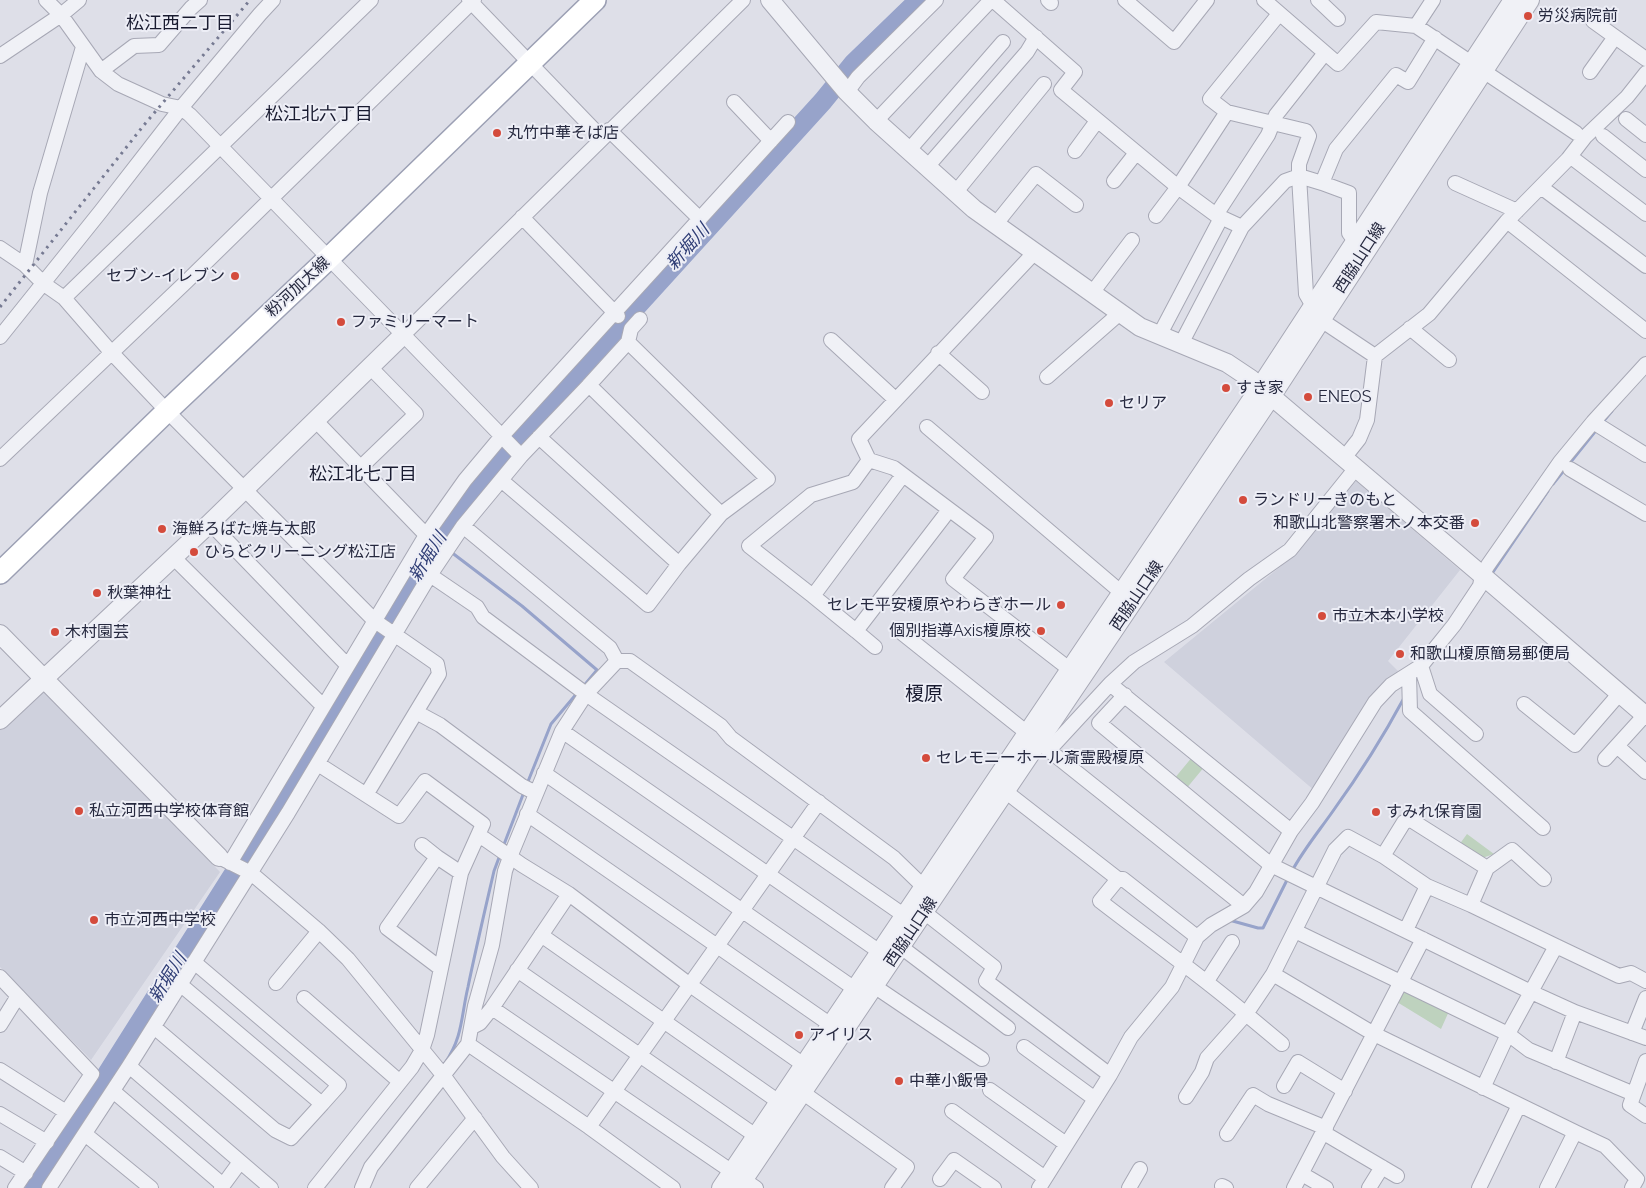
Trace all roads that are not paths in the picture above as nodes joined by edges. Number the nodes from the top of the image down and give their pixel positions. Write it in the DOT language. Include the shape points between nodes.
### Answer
graph roads {
  1 [pos="46,0"];
  2 [pos="79,0"];
  3 [pos="200,0"];
  4 [pos="273,0"];
  5 [pos="372,0"];
  6 [pos="595,0"];
  7 [pos="743,0"];
  8 [pos="770,0"];
  9 [pos="936,0"];
  10 [pos="992,0"];
  11 [pos="1207,0"];
  12 [pos="1264,0"];
  13 [pos="1318,0"];
  14 [pos="1433,0"];
  15 [pos="1513,0"];
  16 [pos="1530,0"];
  17 [pos="471,1"];
  18 [pos="1128,1"];
  19 [pos="1279,14"];
  20 [pos="61,15"];
  21 [pos="1338,19"];
  22 [pos="1594,21"];
  23 [pos="1416,26"];
  24 [pos="1615,37"];
  25 [pos="1036,38"];
  26 [pos="1435,38"];
  27 [pos="1003,42"];
  28 [pos="82,47"];
  29 [pos="1325,53"];
  30 [pos="0,56"];
  31 [pos="1646,59"];
  32 [pos="529,63"];
  33 [pos="1478,67"];
  34 [pos="100,71"];
  35 [pos="1590,72"];
  36 [pos="1646,73"];
  37 [pos="1044,84"];
  38 [pos="846,90"];
  39 [pos="734,102"];
  40 [pos="181,108"];
  41 [pos="1227,112"];
  42 [pos="1626,119"];
  43 [pos="876,121"];
  44 [pos="1097,121"];
  45 [pos="788,122"];
  46 [pos="1273,123"];
  47 [pos="1576,133"];
  48 [pos="606,134"];
  49 [pos="1646,135"];
  50 [pos="1603,136"];
  51 [pos="771,141"];
  52 [pos="221,146"];
  53 [pos="909,150"];
  54 [pos="1075,151"];
  55 [pos="1136,152"];
  56 [pos="1575,160"];
  57 [pos="927,167"];
  58 [pos="1646,170"];
  59 [pos="1299,176"];
  60 [pos="1114,181"];
  61 [pos="1322,183"];
  62 [pos="1455,183"];
  63 [pos="1178,187"];
  64 [pos="1541,187"];
  65 [pos="955,193"];
  66 [pos="270,198"];
  67 [pos="1076,205"];
  68 [pos="1517,211"];
  69 [pos="1646,214"];
  70 [pos="1156,216"];
  71 [pos="1219,216"];
  72 [pos="522,217"];
  73 [pos="700,219"];
  74 [pos="1507,221"];
  75 [pos="996,225"];
  76 [pos="1242,227"];
  77 [pos="1132,240"];
  78 [pos="1360,245"];
  79 [pos="0,248"];
  80 [pos="1035,252"];
  81 [pos="329,258"];
  82 [pos="25,264"];
  83 [pos="1646,266"];
  84 [pos="44,284"];
  85 [pos="1092,293"];
  86 [pos="64,298"];
  87 [pos="1120,313"];
  88 [pos="1317,313"];
  89 [pos="616,314"];
  90 [pos="1410,328"];
  91 [pos="1646,331"];
  92 [pos="403,335"];
  93 [pos="1159,336"];
  94 [pos="0,337"];
  95 [pos="831,340"];
  96 [pos="1181,344"];
  97 [pos="111,352"];
  98 [pos="938,353"];
  99 [pos="1376,356"];
  100 [pos="1449,360"];
  101 [pos="1646,364"];
  102 [pos="370,368"];
  103 [pos="1047,377"];
  104 [pos="589,385"];
  105 [pos="982,392"];
  106 [pos="1266,392"];
  107 [pos="895,399"];
  108 [pos="167,411"];
  109 [pos="315,420"];
  110 [pos="1597,425"];
  111 [pos="927,427"];
  112 [pos="540,437"];
  113 [pos="503,439"];
  114 [pos="519,454"];
  115 [pos="1646,455"];
  116 [pos="0,459"];
  117 [pos="869,460"];
  118 [pos="1350,463"];
  119 [pos="361,467"];
  120 [pos="1570,469"];
  121 [pos="904,475"];
  122 [pos="501,480"];
  123 [pos="244,490"];
  124 [pos="949,510"];
  125 [pos="722,514"];
  126 [pos="1646,514"];
  127 [pos="210,523"];
  128 [pos="463,526"];
  129 [pos="426,535"];
  130 [pos="174,557"];
  131 [pos="679,564"];
  132 [pos="0,573"];
  133 [pos="430,574"];
  134 [pos="1486,578"];
  135 [pos="1122,593"];
  136 [pos="812,596"];
  137 [pos="375,622"];
  138 [pos="856,631"];
  139 [pos="902,633"];
  140 [pos="0,634"];
  141 [pos="393,635"];
  142 [pos="876,647"];
  143 [pos="617,661"];
  144 [pos="347,665"];
  145 [pos="1415,670"];
  146 [pos="1076,674"];
  147 [pos="44,678"];
  148 [pos="1110,684"];
  149 [pos="1620,693"];
  150 [pos="586,694"];
  151 [pos="1125,695"];
  152 [pos="1524,704"];
  153 [pos="323,706"];
  154 [pos="416,712"];
  155 [pos="1646,716"];
  156 [pos="0,720"];
  157 [pos="562,731"];
  158 [pos="1476,734"];
  159 [pos="1038,741"];
  160 [pos="1617,746"];
  161 [pos="1605,759"];
  162 [pos="318,764"];
  163 [pos="1646,772"];
  164 [pos="544,773"];
  165 [pos="1005,792"];
  166 [pos="536,793"];
  167 [pos="366,796"];
  168 [pos="818,802"];
  169 [pos="527,814"];
  170 [pos="1543,828"];
  171 [pos="1291,831"];
  172 [pos="479,835"];
  173 [pos="793,838"];
  174 [pos="422,845"];
  175 [pos="1383,856"];
  176 [pos="438,857"];
  177 [pos="510,857"];
  178 [pos="225,860"];
  179 [pos="1271,865"];
  180 [pos="1487,868"];
  181 [pos="251,873"];
  182 [pos="461,873"];
  183 [pos="768,874"];
  184 [pos="1118,879"];
  185 [pos="1544,879"];
  186 [pos="1427,886"];
  187 [pos="1317,887"];
  188 [pos="929,892"];
  189 [pos="568,894"];
  190 [pos="1471,905"];
  191 [pos="1244,906"];
  192 [pos="742,911"];
  193 [pos="924,912"];
  194 [pos="904,916"];
  195 [pos="1406,930"];
  196 [pos="319,931"];
  197 [pos="1295,931"];
  198 [pos="541,935"];
  199 [pos="1198,937"];
  200 [pos="1423,939"];
  201 [pos="1232,942"];
  202 [pos="717,946"];
  203 [pos="1556,946"];
  204 [pos="901,947"];
  205 [pos="880,952"];
  206 [pos="194,962"];
  207 [pos="1186,967"];
  208 [pos="440,968"];
  209 [pos="517,970"];
  210 [pos="1273,974"];
  211 [pos="0,978"];
  212 [pos="1207,981"];
  213 [pos="1402,981"];
  214 [pos="1646,981"];
  215 [pos="276,983"];
  216 [pos="690,984"];
  217 [pos="181,985"];
  218 [pos="874,986"];
  219 [pos="855,989"];
  220 [pos="1531,992"];
  221 [pos="18,996"];
  222 [pos="304,998"];
  223 [pos="1646,998"];
  224 [pos="492,1008"];
  225 [pos="1575,1012"];
  226 [pos="1246,1014"];
  227 [pos="664,1021"];
  228 [pos="831,1025"];
  229 [pos="0,1026"];
  230 [pos="472,1026"];
  231 [pos="154,1027"];
  232 [pos="1008,1028"];
  233 [pos="1632,1033"];
  234 [pos="1374,1034"];
  235 [pos="1508,1034"];
  236 [pos="1646,1038"];
  237 [pos="468,1044"];
  238 [pos="1282,1044"];
  239 [pos="1024,1047"];
  240 [pos="422,1050"];
  241 [pos="640,1055"];
  242 [pos="982,1059"];
  243 [pos="1646,1060"];
  244 [pos="1556,1062"];
  245 [pos="129,1066"];
  246 [pos="810,1069"];
  247 [pos="0,1070"];
  248 [pos="442,1075"];
  249 [pos="1110,1075"];
  250 [pos="400,1082"];
  251 [pos="1284,1086"];
  252 [pos="1483,1088"];
  253 [pos="990,1090"];
  254 [pos="113,1091"];
  255 [pos="1345,1091"];
  256 [pos="614,1092"];
  257 [pos="802,1092"];
  258 [pos="1634,1094"];
  259 [pos="1186,1097"];
  260 [pos="1095,1099"];
  261 [pos="779,1102"];
  262 [pos="322,1104"];
  263 [pos="1519,1105"];
  264 [pos="952,1111"];
  265 [pos="66,1112"];
  266 [pos="0,1114"];
  267 [pos="1646,1116"];
  268 [pos="475,1118"];
  269 [pos="589,1127"];
  270 [pos="1325,1130"];
  271 [pos="1575,1132"];
  272 [pos="85,1134"];
  273 [pos="1227,1134"];
  274 [pos="756,1136"];
  275 [pos="47,1142"];
  276 [pos="1066,1144"];
  277 [pos="0,1157"];
  278 [pos="240,1162"];
  279 [pos="1382,1167"];
  280 [pos="1140,1169"];
  281 [pos="26,1172"];
  282 [pos="1302,1174"];
  283 [pos="1397,1176"];
  284 [pos="940,1179"];
  285 [pos="742,1182"];
  286 [pos="1042,1183"];
  287 [pos="56,1185"];
  288 [pos="222,1187"];
  289 [pos="15,1188"];
  290 [pos="151,1188"];
  291 [pos="271,1188"];
  292 [pos="315,1188"];
  293 [pos="362,1188"];
  294 [pos="417,1188"];
  295 [pos="531,1188"];
  296 [pos="673,1188"];
  297 [pos="721,1188"];
  298 [pos="892,1188"];
  299 [pos="994,1188"];
  300 [pos="1129,1188"];
  301 [pos="1294,1188"];
  302 [pos="1326,1188"];
  303 [pos="1369,1188"];
  304 [pos="1479,1188"];
  305 [pos="1547,1188"];
  306 [pos="1632,1188"];
  1 -- 20 [label="street"];
  2 -- 20 [label="street"];
  3 -- 34 [label="street" via="159,44 134,46"];
  4 -- 40 [label="street"];
  5 -- 52 [label="street"];
  6 -- 32 [label="main road, 粉河加太線"];
  7 -- 48 [label="street"];
  8 -- 38 [label="street"];
  9 -- 38 [label="street"];
  10 -- 25 [label="street"];
  10 -- 43 [label="street"];
  11 -- 18 [label="street" via="1174,42"];
  12 -- 19 [label="street"];
  13 -- 21 [label="street"];
  14 -- 23 [label="street"];
  15 -- 33 [label="street, 西脇山口線"];
  16 -- 33 [label="street, 西脇山口線"];
  17 -- 32 [label="street"];
  17 -- 66 [label="street"];
  19 -- 29 [label="street"];
  19 -- 41 [label="street" via="1210,99"];
  20 -- 28 [label="street"];
  20 -- 30 [label="street"];
  22 -- 24 [label="street"];
  23 -- 26 [label="street"];
  23 -- 29 [label="street" via="1376,22 1338,64"];
  24 -- 31 [label="street"];
  24 -- 35 [label="street"];
  25 -- 44 [label="street" via="1075,72 1061,90"];
  25 -- 57 [label="street"];
  26 -- 33 [label="street"];
  26 -- 61 [label="street" via="1408,82 1396,75 1336,149"];
  27 -- 53 [label="street"];
  28 -- 34 [label="street"];
  28 -- 82 [label="street" via="40,193"];
  29 -- 46 [label="street"];
  32 -- 48 [label="street"];
  32 -- 81 [label="main road, 粉河加太線"];
  33 -- 47 [label="street"];
  33 -- 78 [label="street, 西脇山口線"];
  34 -- 40 [label="street" via="118,84 162,104"];
  36 -- 64 [label="street"];
  37 -- 65 [label="street"];
  38 -- 43 [label="street"];
  39 -- 51 [label="street"];
  40 -- 52 [label="street"];
  40 -- 84 [label="street"];
  41 -- 46 [label="street"];
  41 -- 63 [label="street"];
  42 -- 49 [label="street"];
  43 -- 53 [label="street"];
  44 -- 54 [label="street"];
  44 -- 55 [label="street"];
  45 -- 51 [label="street"];
  46 -- 59 [label="street" via="1306,131 1310,136 1299,164"];
  46 -- 71 [label="street"];
  48 -- 72 [label="street"];
  48 -- 73 [label="street"];
  50 -- 58 [label="street"];
  51 -- 73 [label="street"];
  52 -- 66 [label="street"];
  52 -- 86 [label="street"];
  53 -- 57 [label="street"];
  55 -- 60 [label="street"];
  55 -- 63 [label="street"];
  56 -- 69 [label="street"];
  57 -- 65 [label="street"];
  59 -- 61 [label="street"];
  59 -- 76 [label="street" via="1285,181"];
  59 -- 88 [label="street" via="1306,294"];
  61 -- 78 [label="street" via="1349,193 1350,233"];
  62 -- 68 [label="street"];
  63 -- 70 [label="street"];
  63 -- 71 [label="street"];
  64 -- 68 [label="street"];
  64 -- 83 [label="street"];
  65 -- 75 [label="street"];
  66 -- 81 [label="street"];
  66 -- 97 [label="street"];
  67 -- 75 [label="street" via="1036,174"];
  68 -- 74 [label="street"];
  71 -- 76 [label="street"];
  71 -- 93 [label="street"];
  72 -- 89 [label="street"];
  72 -- 92 [label="street"];
  73 -- 89 [label="street"];
  74 -- 90 [label="street" via="1429,314"];
  74 -- 91 [label="street"];
  75 -- 80 [label="street"];
  76 -- 96 [label="street"];
  77 -- 85 [label="street"];
  78 -- 88 [label="street, 西脇山口線"];
  79 -- 82 [label="street"];
  80 -- 85 [label="street"];
  80 -- 98 [label="street"];
  81 -- 92 [label="street"];
  81 -- 108 [label="main road, 粉河加太線"];
  82 -- 84 [label="street"];
  84 -- 86 [label="street"];
  84 -- 94 [label="street"];
  85 -- 87 [label="street"];
  86 -- 97 [label="street"];
  87 -- 93 [label="street"];
  87 -- 103 [label="street"];
  88 -- 99 [label="street"];
  88 -- 106 [label="street, 西脇山口線"];
  89 -- 113 [label="street"];
  90 -- 99 [label="street"];
  90 -- 100 [label="street"];
  92 -- 102 [label="street"];
  92 -- 113 [label="street"];
  93 -- 96 [label="street"];
  95 -- 107 [label="street"];
  96 -- 106 [label="street" via="1227,363"];
  97 -- 108 [label="street"];
  97 -- 116 [label="street"];
  98 -- 105 [label="street"];
  98 -- 107 [label="street"];
  99 -- 118 [label="street" via="1367,420"];
  101 -- 110 [label="street"];
  102 -- 109 [label="street"];
  102 -- 119 [label="street" via="416,414"];
  104 -- 112 [label="street"];
  104 -- 125 [label="street"];
  104 -- 125 [label="street" via="632,329 768,479"];
  106 -- 118 [label="street"];
  106 -- 135 [label="street, 西脇山口線"];
  106 -- 146 [label="street, 西脇山口線"];
  107 -- 117 [label="street" via="859,439"];
  108 -- 123 [label="street"];
  108 -- 132 [label="main road, 粉河加太線"];
  109 -- 119 [label="street"];
  109 -- 123 [label="street"];
  110 -- 115 [label="street"];
  110 -- 134 [label="street" via="1560,462"];
  111 -- 135 [label="street"];
  112 -- 114 [label="street"];
  112 -- 131 [label="street"];
  113 -- 114 [label="street"];
  113 -- 129 [label="street" via="465,480"];
  114 -- 122 [label="street"];
  117 -- 121 [label="street"];
  117 -- 136 [label="street" via="853,482 811,496 749,546"];
  118 -- 134 [label="street"];
  118 -- 148 [label="street" via="1290,550 1192,626 1134,662"];
  119 -- 129 [label="street"];
  120 -- 126 [label="street"];
  121 -- 124 [label="street"];
  121 -- 136 [label="street"];
  122 -- 128 [label="street"];
  122 -- 131 [label="street" via="648,605"];
  123 -- 127 [label="street"];
  123 -- 137 [label="street"];
  124 -- 138 [label="street"];
  124 -- 146 [label="street" via="986,538 954,579"];
  125 -- 131 [label="street"];
  127 -- 130 [label="street"];
  127 -- 144 [label="street"];
  128 -- 133 [label="street"];
  128 -- 143 [label="street" via="610,648"];
  129 -- 137 [label="street"];
  130 -- 147 [label="street"];
  130 -- 153 [label="street"];
  133 -- 141 [label="street"];
  133 -- 150 [label="street" via="477,607 483,618"];
  134 -- 145 [label="street" via="1454,625"];
  134 -- 149 [label="street"];
  135 -- 146 [label="street, 西脇山口線"];
  136 -- 138 [label="street"];
  137 -- 141 [label="street"];
  137 -- 144 [label="street"];
  138 -- 142 [label="street"];
  139 -- 159 [label="street"];
  140 -- 147 [label="street"];
  141 -- 154 [label="street" via="437,664 439,674"];
  141 -- 162 [label="street"];
  143 -- 150 [label="street"];
  143 -- 168 [label="street" via="630,662 721,726 731,738"];
  144 -- 153 [label="street"];
  145 -- 158 [label="street" via="1430,694"];
  145 -- 170 [label="street" via="1410,711"];
  145 -- 171 [label="street" via="1391,685 1375,702"];
  146 -- 159 [label="street, 西脇山口線"];
  147 -- 156 [label="street"];
  147 -- 178 [label="street"];
  148 -- 151 [label="street"];
  148 -- 159 [label="street"];
  149 -- 152 [label="street" via="1575,746"];
  149 -- 155 [label="street"];
  150 -- 157 [label="street"];
  150 -- 173 [label="street"];
  151 -- 171 [label="street"];
  151 -- 179 [label="street" via="1099,723"];
  153 -- 178 [label="street"];
  154 -- 166 [label="street" via="440,724"];
  154 -- 167 [label="street"];
  155 -- 160 [label="street"];
  157 -- 164 [label="street"];
  157 -- 183 [label="street"];
  159 -- 165 [label="street, 西脇山口線"];
  159 -- 188 [label="street, 西脇山口線"];
  159 -- 191 [label="street"];
  160 -- 161 [label="street"];
  160 -- 163 [label="street"];
  162 -- 167 [label="street"];
  162 -- 181 [label="street"];
  164 -- 166 [label="street"];
  164 -- 192 [label="street"];
  165 -- 184 [label="street"];
  165 -- 188 [label="street, 西脇山口線"];
  166 -- 169 [label="street"];
  167 -- 172 [label="street" via="399,816 425,782 483,824"];
  168 -- 173 [label="street"];
  168 -- 188 [label="street" via="894,858"];
  169 -- 177 [label="street"];
  169 -- 202 [label="street"];
  171 -- 179 [label="street"];
  172 -- 177 [label="street"];
  172 -- 182 [label="street"];
  173 -- 183 [label="street"];
  173 -- 194 [label="street"];
  174 -- 176 [label="street"];
  175 -- 180 [label="street" via="1404,822 1411,820"];
  175 -- 186 [label="street"];
  175 -- 187 [label="street" via="1348,837 1335,850"];
  176 -- 182 [label="street"];
  176 -- 208 [label="street" via="387,928"];
  177 -- 189 [label="street"];
  177 -- 230 [label="street"];
  178 -- 181 [label="street"];
  179 -- 187 [label="street"];
  179 -- 191 [label="street"];
  180 -- 185 [label="street" via="1512,850"];
  180 -- 190 [label="street"];
  181 -- 196 [label="street"];
  181 -- 206 [label="street"];
  182 -- 208 [label="street"];
  183 -- 192 [label="street"];
  183 -- 205 [label="street"];
  184 -- 199 [label="street" via="1123,879"];
  184 -- 207 [label="street" via="1100,901"];
  186 -- 190 [label="street"];
  186 -- 195 [label="street"];
  187 -- 195 [label="street"];
  187 -- 197 [label="street"];
  188 -- 193 [label="street, 西脇山口線"];
  188 -- 194 [label="street, 西脇山口線"];
  189 -- 198 [label="street"];
  189 -- 216 [label="street"];
  190 -- 203 [label="street"];
  191 -- 199 [label="street" via="1211,925"];
  192 -- 202 [label="street"];
  192 -- 219 [label="street"];
  193 -- 204 [label="street, 西脇山口線"];
  193 -- 249 [label="street" via="994,968 986,981"];
  194 -- 205 [label="street, 西脇山口線"];
  195 -- 200 [label="street"];
  196 -- 215 [label="street"];
  196 -- 240 [label="street" via="348,959"];
  197 -- 210 [label="street"];
  197 -- 213 [label="street"];
  198 -- 209 [label="street"];
  198 -- 227 [label="street"];
  199 -- 207 [label="street"];
  200 -- 213 [label="street"];
  200 -- 220 [label="street"];
  201 -- 212 [label="street"];
  202 -- 216 [label="street"];
  202 -- 228 [label="street"];
  203 -- 214 [label="street" via="1619,976 1631,973"];
  203 -- 220 [label="street"];
  204 -- 218 [label="street, 西脇山口線"];
  204 -- 232 [label="street"];
  205 -- 219 [label="street, 西脇山口線"];
  206 -- 217 [label="street"];
  206 -- 262 [label="street" via="339,1084"];
  207 -- 212 [label="street"];
  207 -- 249 [label="street" via="1131,1037"];
  208 -- 240 [label="street"];
  209 -- 224 [label="street"];
  209 -- 241 [label="street"];
  210 -- 226 [label="street"];
  210 -- 234 [label="street"];
  211 -- 221 [label="street"];
  212 -- 226 [label="street"];
  213 -- 234 [label="street"];
  213 -- 235 [label="street"];
  216 -- 227 [label="street"];
  216 -- 246 [label="street"];
  217 -- 231 [label="street"];
  217 -- 262 [label="street"];
  218 -- 242 [label="street"];
  218 -- 246 [label="street, 西脇山口線"];
  219 -- 228 [label="street, 西脇山口線"];
  220 -- 225 [label="street"];
  220 -- 235 [label="street"];
  221 -- 229 [label="street"];
  221 -- 265 [label="street" via="92,1074"];
  222 -- 250 [label="street"];
  223 -- 233 [label="street"];
  224 -- 230 [label="street" via="480,1023"];
  224 -- 256 [label="street"];
  225 -- 233 [label="street"];
  225 -- 244 [label="street"];
  226 -- 238 [label="street"];
  226 -- 259 [label="street" via="1207,1058"];
  227 -- 241 [label="street"];
  227 -- 261 [label="street"];
  228 -- 246 [label="street, 西脇山口線"];
  230 -- 237 [label="street"];
  231 -- 245 [label="street"];
  231 -- 262 [label="street" via="275,1130 291,1138"];
  233 -- 236 [label="street"];
  234 -- 252 [label="street"];
  234 -- 255 [label="street"];
  235 -- 244 [label="street" via="1529,1050"];
  235 -- 252 [label="street"];
  237 -- 248 [label="street"];
  237 -- 269 [label="street"];
  239 -- 260 [label="street"];
  240 -- 248 [label="street"];
  240 -- 250 [label="street"];
  241 -- 256 [label="street"];
  241 -- 274 [label="street"];
  243 -- 258 [label="street"];
  244 -- 258 [label="street"];
  245 -- 254 [label="street"];
  245 -- 278 [label="street"];
  246 -- 257 [label="street, 西脇山口線"];
  246 -- 261 [label="street, 西脇山口線"];
  247 -- 265 [label="street"];
  248 -- 268 [label="street"];
  248 -- 293 [label="street" via="371,1167"];
  249 -- 260 [label="street"];
  250 -- 292 [label="street"];
  251 -- 255 [label="street" via="1298,1062"];
  252 -- 263 [label="street"];
  253 -- 276 [label="street"];
  254 -- 272 [label="street"];
  254 -- 288 [label="street"];
  255 -- 270 [label="street"];
  256 -- 269 [label="street"];
  256 -- 285 [label="street"];
  257 -- 285 [label="street, 西脇山口線"];
  257 -- 298 [label="street" via="907,1167"];
  258 -- 267 [label="street" via="1630,1105"];
  260 -- 276 [label="street"];
  261 -- 274 [label="street, 西脇山口線"];
  263 -- 271 [label="street"];
  263 -- 304 [label="street"];
  264 -- 286 [label="street"];
  265 -- 275 [label="street"];
  266 -- 275 [label="street"];
  268 -- 294 [label="street"];
  268 -- 295 [label="street"];
  269 -- 296 [label="street"];
  270 -- 273 [label="street" via="1253,1094"];
  270 -- 279 [label="street"];
  270 -- 282 [label="street"];
  271 -- 305 [label="street"];
  271 -- 306 [label="street" via="1605,1146 1637,1179"];
  272 -- 287 [label="street"];
  272 -- 290 [label="street"];
  274 -- 285 [label="street, 西脇山口線"];
  275 -- 281 [label="street"];
  276 -- 286 [label="street"];
  277 -- 281 [label="street"];
  278 -- 288 [label="street"];
  278 -- 291 [label="street"];
  279 -- 283 [label="street"];
  279 -- 303 [label="street"];
  280 -- 300 [label="street"];
  281 -- 289 [label="street"];
  282 -- 301 [label="street"];
  282 -- 302 [label="street"];
  284 -- 299 [label="street" via="954,1160"];
  285 -- 297 [label="street, 西脇山口線"];
}
